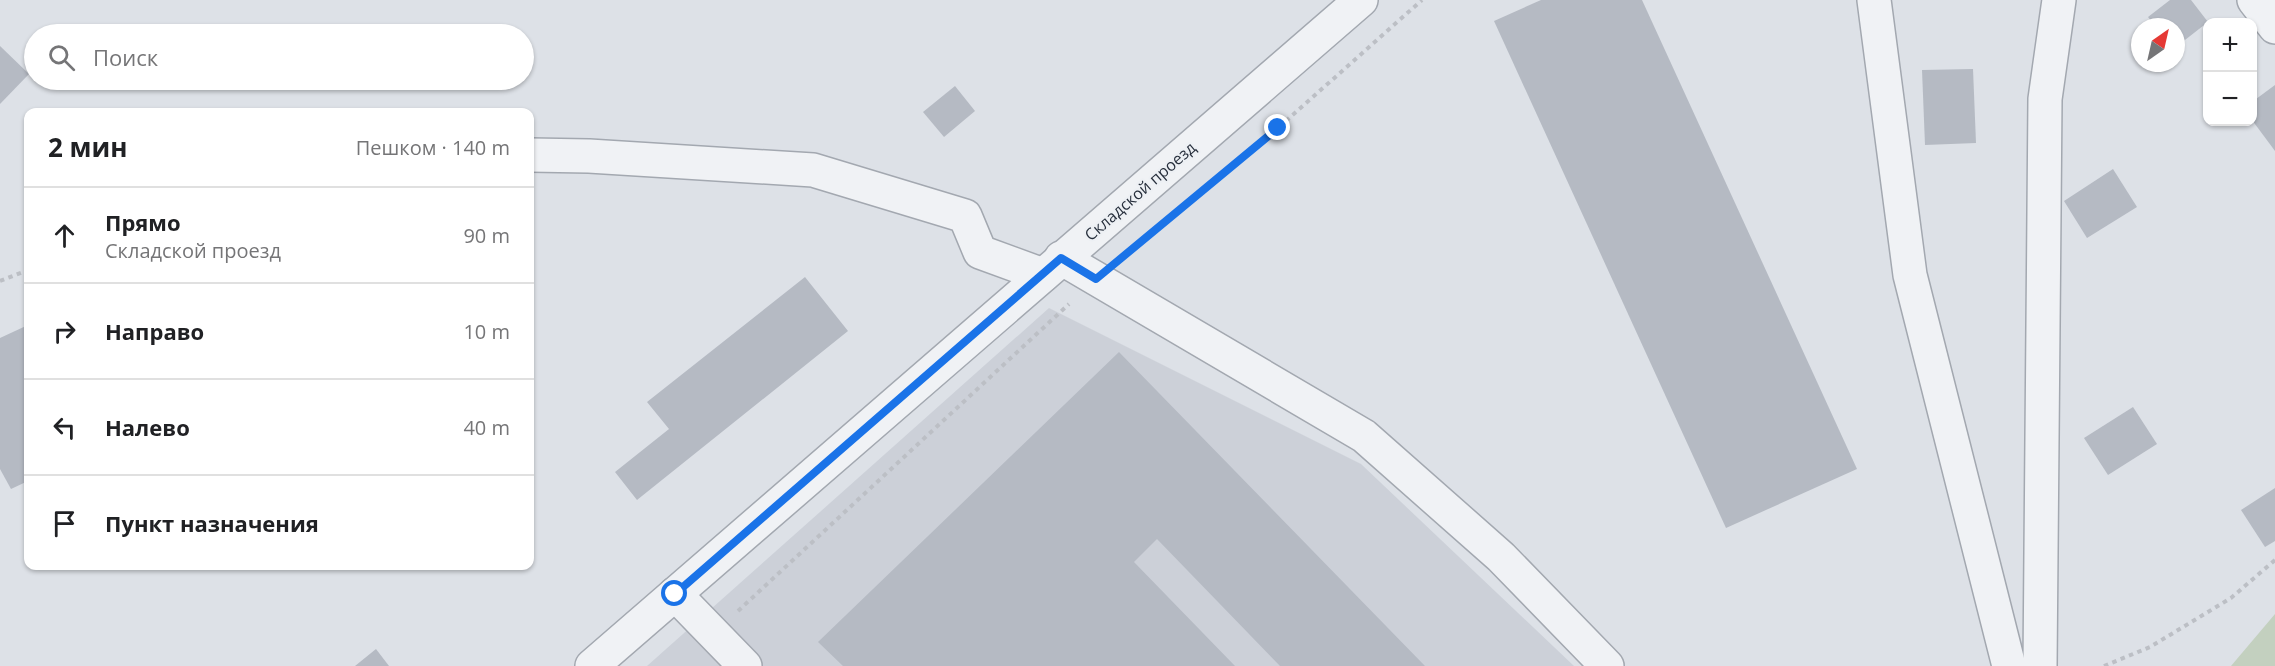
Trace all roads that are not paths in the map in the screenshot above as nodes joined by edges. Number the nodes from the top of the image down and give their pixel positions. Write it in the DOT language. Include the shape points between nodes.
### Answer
graph roads {
  1 [pos="1360,0"];
  2 [pos="1874,0"];
  3 [pos="2059,0"];
  4 [pos="2254,0"];
  5 [pos="2275,27"];
  6 [pos="534,155"];
  7 [pos="1052,267"];
  8 [pos="675,594"];
  9 [pos="592,666"];
  10 [pos="745,666"];
  11 [pos="1607,666"];
  12 [pos="2009,666"];
  13 [pos="2040,666"];
  1 -- 7 [label="street, Складской проезд"];
  2 -- 12 [label="street" via="1910,275"];
  3 -- 13 [label="street" via="2045,99"];
  4 -- 5 [label="street"];
  6 -- 7 [label="street" via="813,170 965,216 980,252"];
  7 -- 8 [label="street, Складской проезд"];
  7 -- 11 [label="street" via="1096,279 1364,436 1501,557"];
  8 -- 9 [label="street, Складской проезд"];
  8 -- 10 [label="street"];
}
